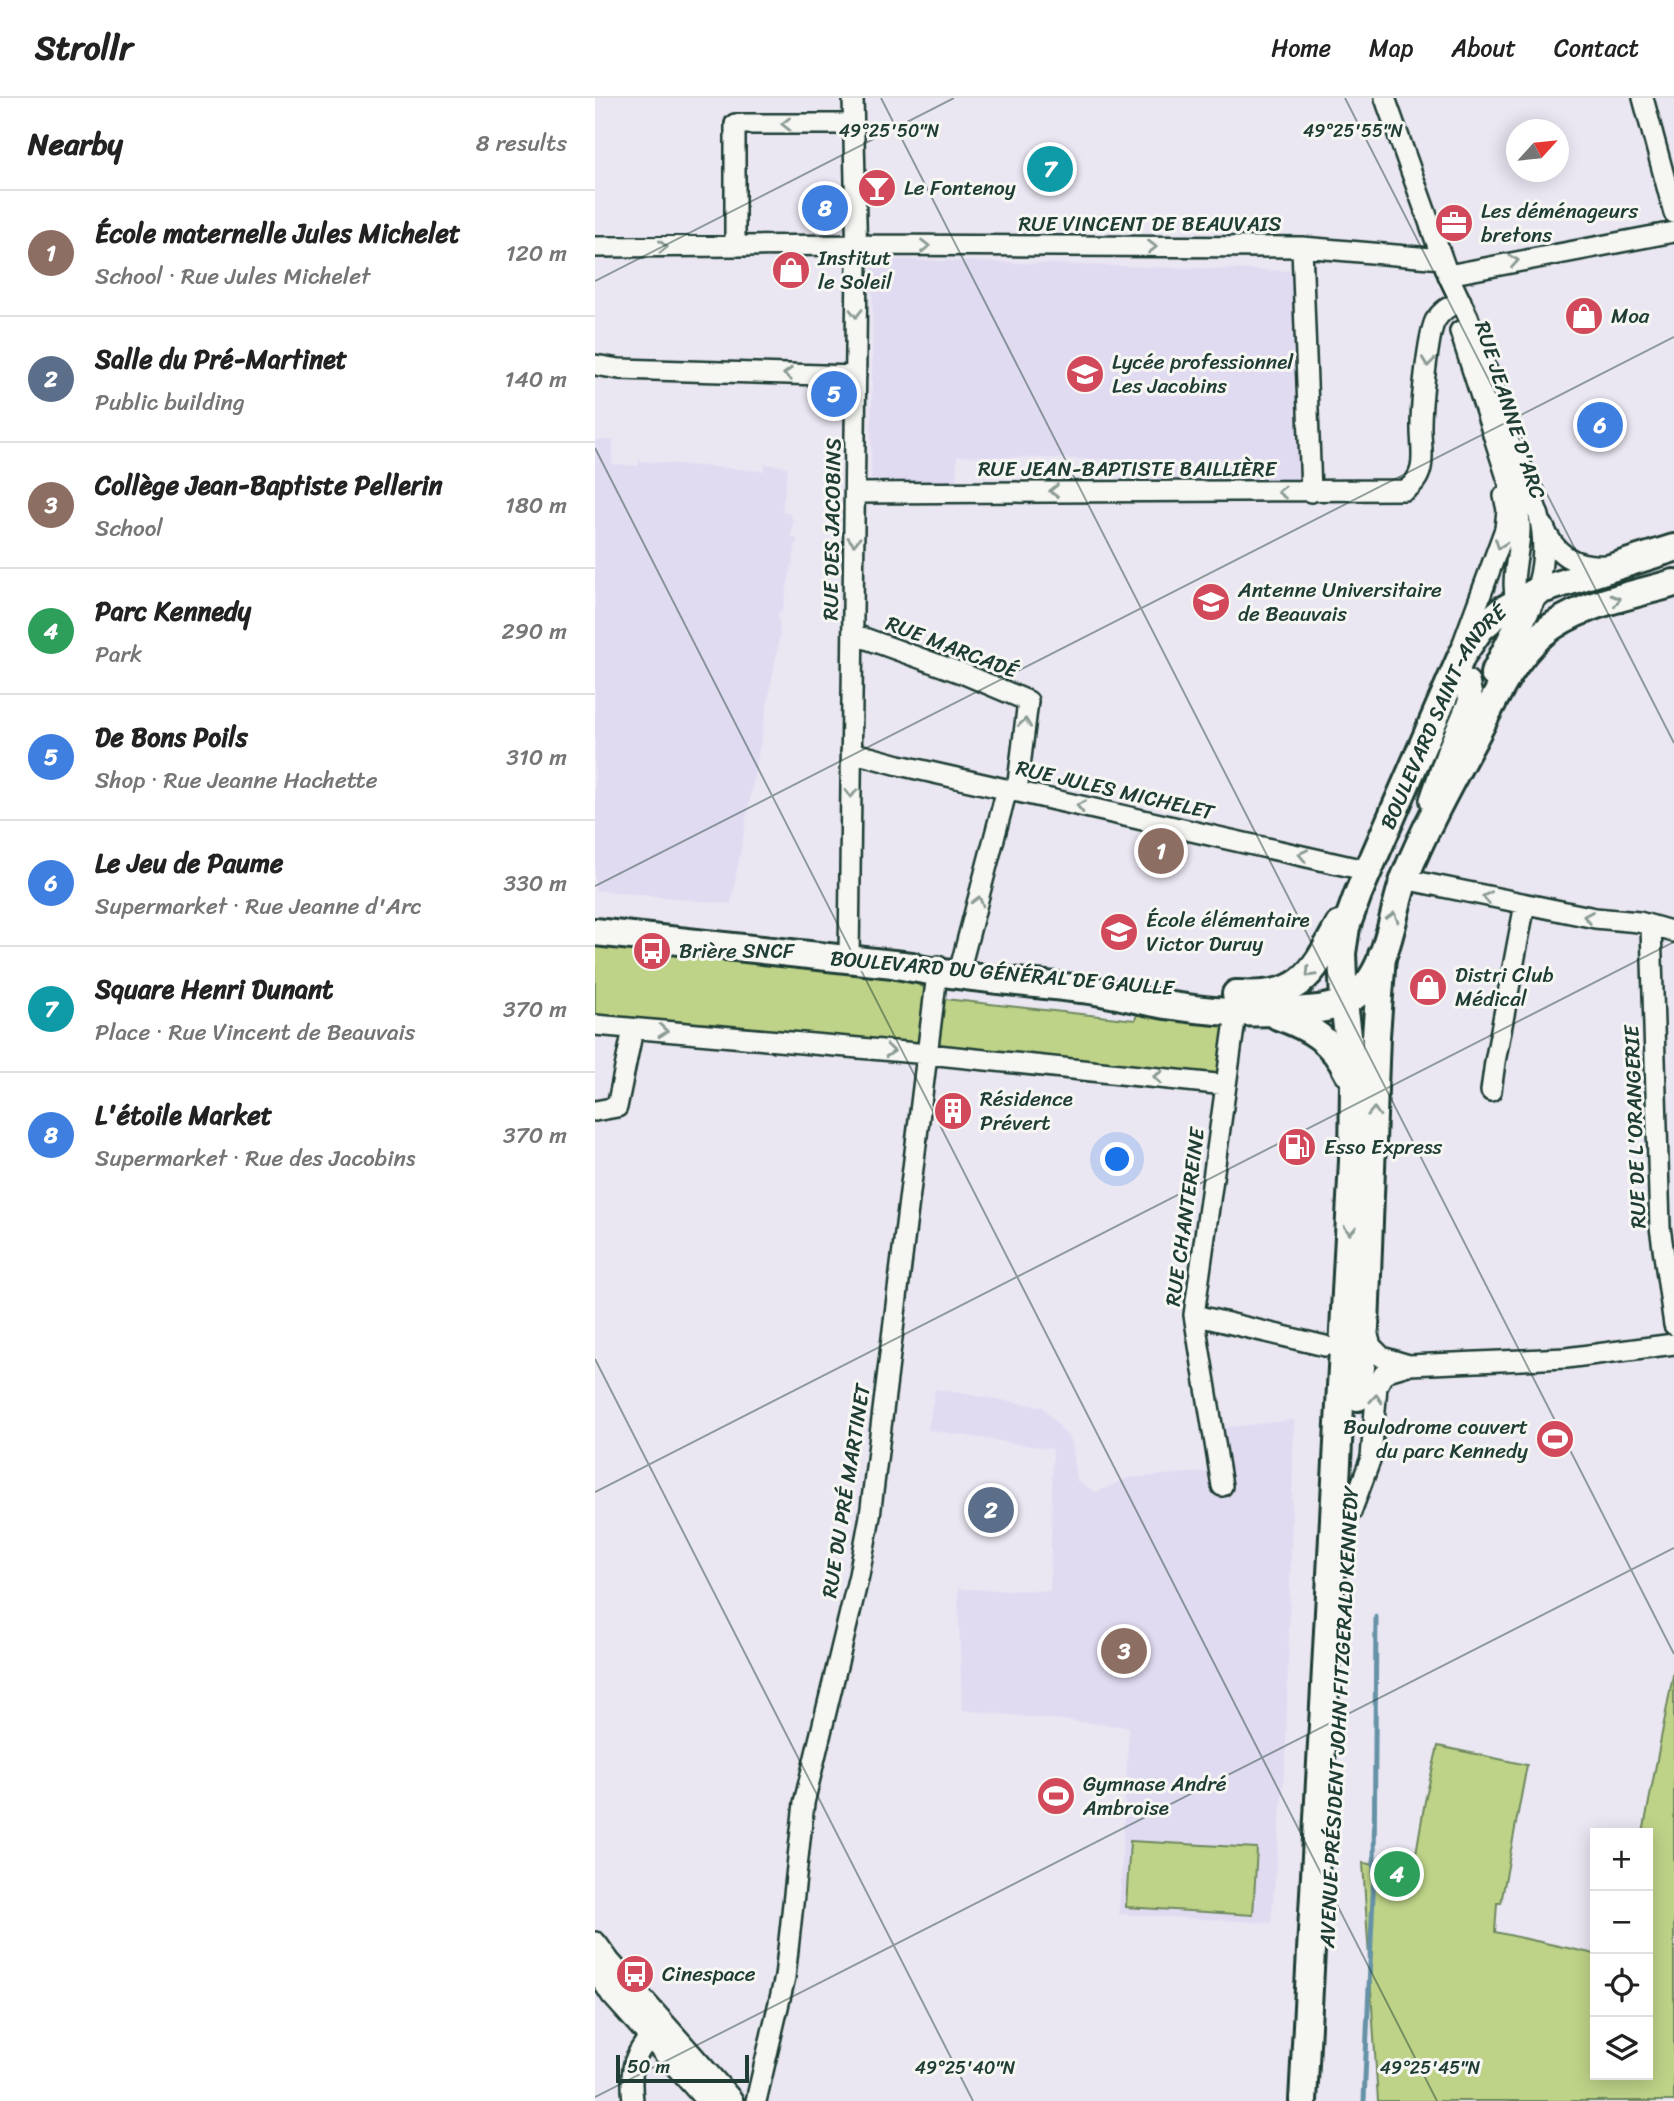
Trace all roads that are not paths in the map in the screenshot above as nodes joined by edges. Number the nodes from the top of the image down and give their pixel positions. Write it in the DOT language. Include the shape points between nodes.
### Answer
graph roads {
  1 [pos="853,98"];
  2 [pos="1385,98"];
  3 [pos="1643,98"];
  4 [pos="854,124"];
  5 [pos="1674,213"];
  6 [pos="1674,232"];
  7 [pos="857,245"];
  8 [pos="735,246"];
  9 [pos="595,247"];
  10 [pos="1302,247"];
  11 [pos="1445,267"];
  12 [pos="1457,302"];
  13 [pos="595,365"];
  14 [pos="856,376"];
  15 [pos="1490,430"];
  16 [pos="1311,492"];
  17 [pos="855,493"];
  18 [pos="1539,516"];
  19 [pos="1674,548"];
  20 [pos="1635,561"];
  21 [pos="1674,583"];
  22 [pos="1525,603"];
  23 [pos="1559,623"];
  24 [pos="853,634"];
  25 [pos="1454,674"];
  26 [pos="851,752"];
  27 [pos="1457,770"];
  28 [pos="1012,790"];
  29 [pos="1417,850"];
  30 [pos="1404,879"];
  31 [pos="1364,882"];
  32 [pos="1525,904"];
  33 [pos="1651,926"];
  34 [pos="595,932"];
  35 [pos="1674,932"];
  36 [pos="1382,955"];
  37 [pos="849,960"];
  38 [pos="949,971"];
  39 [pos="1237,1003"];
  40 [pos="1344,1003"];
  41 [pos="1266,1012"];
  42 [pos="595,1025"];
  43 [pos="633,1028"];
  44 [pos="928,1054"];
  45 [pos="1226,1084"];
  46 [pos="1354,1084"];
  47 [pos="1491,1091"];
  48 [pos="595,1111"];
  49 [pos="1194,1315"];
  50 [pos="1674,1325"];
  51 [pos="1365,1327"];
  52 [pos="1674,1344"];
  53 [pos="1325,1346"];
  54 [pos="1409,1365"];
  55 [pos="1222,1486"];
  56 [pos="1351,1512"];
  57 [pos="595,1944"];
  58 [pos="595,1966"];
  59 [pos="656,2029"];
  60 [pos="633,2101"];
  61 [pos="709,2101"];
  62 [pos="731,2101"];
  63 [pos="756,2101"];
  64 [pos="1303,2101"];
  65 [pos="1317,2101"];
  1 -- 4 [label="street, RUE DES JACOBINS"];
  2 -- 11 [label="street, RUE JEANNE D'ARC"];
  3 -- 5 [label="street"];
  4 -- 7 [label="street, RUE DES JACOBINS"];
  4 -- 8 [label="street, one-way" via="735,124"];
  11 -- 6 [label="street, RUE VINCENT DE BEAUVAIS, one-way"];
  7 -- 8 [label="street, RUE VINCENT DE BEAUVAIS"];
  7 -- 10 [label="street, RUE VINCENT DE BEAUVAIS, one-way"];
  7 -- 14 [label="street, RUE DES JACOBINS, one-way"];
  9 -- 8 [label="street, RUE VINCENT DE BEAUVAIS, one-way"];
  10 -- 11 [label="street, RUE VINCENT DE BEAUVAIS"];
  10 -- 16 [label="street"];
  11 -- 12 [label="street, RUE JEANNE D'ARC"];
  12 -- 15 [label="street, RUE JEANNE D'ARC" via="1461,335"];
  12 -- 16 [label="street, RUE JEAN-BAPTISTE BAILLIÈRE, one-way" via="1436,320 1431,335 1421,419 1421,471 1411,487"];
  12 -- 18 [label="street, RUE JEANNE D'ARC"];
  14 -- 13 [label="street, one-way"];
  14 -- 17 [label="street, RUE DES JACOBINS"];
  15 -- 22 [label="street, RUE JEANNE D'ARC" via="1520,522 1513,586"];
  15 -- 25 [label="street, one-way" via="1507,519"];
  16 -- 17 [label="street, RUE JEAN-BAPTISTE BAILLIÈRE, one-way"];
  17 -- 24 [label="street, RUE DES JACOBINS, one-way"];
  18 -- 20 [label="street" via="1554,546 1573,562"];
  18 -- 22 [label="street, RUE JEANNE D'ARC" via="1543,540 1540,575"];
  19 -- 20 [label="main road, BOULEVARD SAINT-ANDRÉ"];
  20 -- 22 [label="main road, BOULEVARD SAINT-ANDRÉ"];
  23 -- 21 [label="main road, BOULEVARD SAINT-ANDRÉ, one-way" via="1596,606"];
  22 -- 23 [label="main road" via="1540,623"];
  22 -- 25 [label="main road, BOULEVARD SAINT-ANDRÉ" via="1491,620 1473,638"];
  22 -- 27 [label="main road" via="1478,709"];
  23 -- 27 [label="main road, BOULEVARD SAINT-ANDRÉ" via="1513,667"];
  24 -- 26 [label="street, RUE DES JACOBINS"];
  28 -- 24 [label="street, RUE MARCADÉ, one-way" via="1028,701"];
  25 -- 29 [label="street" via="1467,682 1471,700 1442,770"];
  25 -- 31 [label="main road, BOULEVARD SAINT-ANDRÉ"];
  26 -- 28 [label="street, RUE JULES MICHELET"];
  26 -- 37 [label="street, RUE DES JACOBINS, one-way"];
  27 -- 29 [label="main road, BOULEVARD SAINT-ANDRÉ"];
  31 -- 28 [label="street, RUE JULES MICHELET, one-way"];
  38 -- 28 [label="street, RUE MARCADÉ, one-way"];
  29 -- 30 [label="main road, BOULEVARD SAINT-ANDRÉ"];
  30 -- 31 [label="main road"];
  32 -- 30 [label="street, one-way"];
  36 -- 30 [label="main road, BOULEVARD SAINT-ANDRÉ, one-way"];
  31 -- 39 [label="main road, BOULEVARD DU GÉNÉRAL DE GAULLE, one-way" via="1322,958 1299,984"];
  31 -- 40 [label="main road, BOULEVARD SAINT-ANDRÉ" via="1343,940"];
  33 -- 32 [label="street, one-way"];
  32 -- 47 [label="street"];
  33 -- 35 [label="street"];
  33 -- 50 [label="street, RUE DE L'ORANGERIE" via="1660,1227"];
  34 -- 37 [label="main road, BOULEVARD DU GÉNÉRAL DE GAULLE"];
  36 -- 40 [label="main road" via="1369,984"];
  51 -- 36 [label="main road, AVENUE PRÉSIDENT JOHN FITZGERALD KENNEDY, one-way"];
  37 -- 38 [label="main road, BOULEVARD DU GÉNÉRAL DE GAULLE"];
  38 -- 39 [label="main road, BOULEVARD DU GÉNÉRAL DE GAULLE" via="1019,971"];
  38 -- 44 [label="street, RUE DU PRÉ MARTINET"];
  39 -- 41 [label="main road"];
  39 -- 45 [label="street, RUE CHANTEREINE"];
  40 -- 41 [label="main road"];
  40 -- 46 [label="main road, AVENUE PRÉSIDENT JOHN FITZGERALD KENNEDY"];
  41 -- 46 [label="main road" via="1323,1038"];
  42 -- 43 [label="street"];
  43 -- 44 [label="street, one-way"];
  43 -- 48 [label="street" via="617,1107"];
  45 -- 44 [label="street, one-way"];
  44 -- 63 [label="street, RUE DU PRÉ MARTINET" via="870,1516 804,1803 785,1977"];
  45 -- 49 [label="street, RUE CHANTEREINE"];
  46 -- 64 [label="main road, AVENUE PRÉSIDENT JOHN FITZGERALD KENNEDY, one-way"];
  49 -- 53 [label="street"];
  49 -- 55 [label="street, RUE CHANTEREINE"];
  51 -- 54 [label="street" via="1371,1346 1382,1357"];
  51 -- 56 [label="main road, AVENUE PRÉSIDENT JOHN FITZGERALD KENNEDY"];
  52 -- 54 [label="street" via="1566,1358"];
  56 -- 54 [label="street, one-way" via="1371,1458 1379,1380 1388,1371"];
  56 -- 65 [label="main road, AVENUE PRÉSIDENT JOHN FITZGERALD KENNEDY"];
  57 -- 59 [label="street"];
  58 -- 59 [label="street" via="613,1994"];
  59 -- 60 [label="street" via="632,2065"];
  59 -- 61 [label="street"];
  59 -- 62 [label="street"];
}
